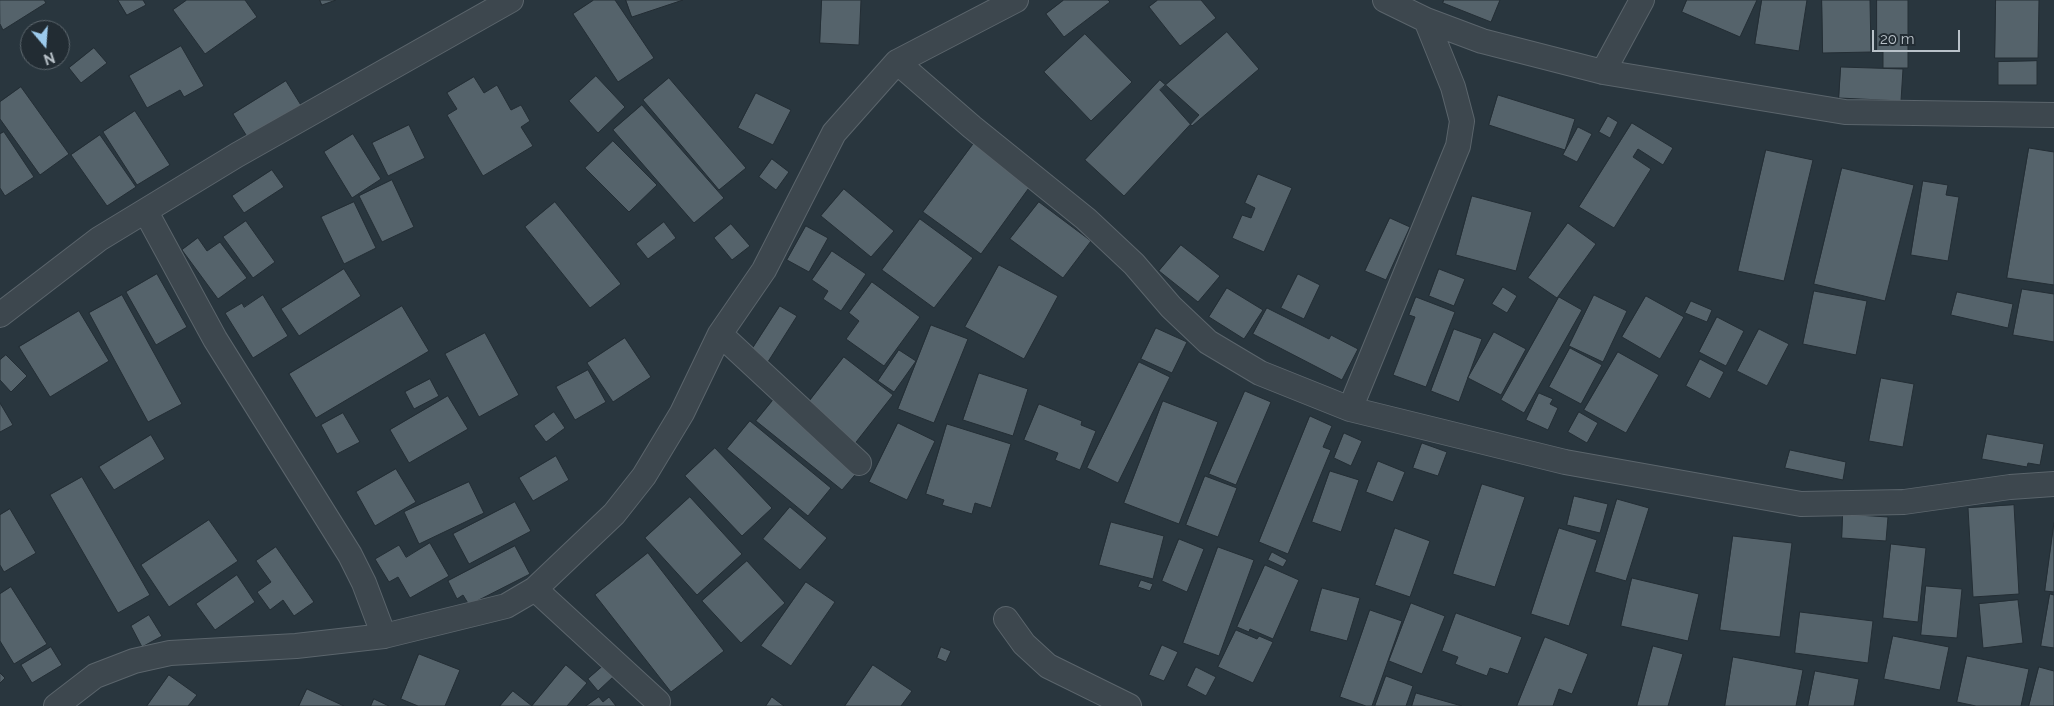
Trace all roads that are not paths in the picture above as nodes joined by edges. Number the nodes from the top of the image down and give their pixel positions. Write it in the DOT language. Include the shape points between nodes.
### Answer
graph roads {
  1 [pos="511,0"];
  2 [pos="1016,0"];
  3 [pos="1385,0"];
  4 [pos="1642,0"];
  5 [pos="1426,20"];
  6 [pos="897,62"];
  7 [pos="1603,72"];
  8 [pos="2054,116"];
  9 [pos="146,212"];
  10 [pos="0,315"];
  11 [pos="720,334"];
  12 [pos="1350,409"];
  13 [pos="859,463"];
  14 [pos="2054,484"];
  15 [pos="534,589"];
  16 [pos="1006,620"];
  17 [pos="384,636"];
  18 [pos="658,702"];
  19 [pos="56,706"];
  20 [pos="1129,706"];
  1 -- 9 [label="street" via="237,155"];
  2 -- 6 [label="street"];
  3 -- 5 [label="street"];
  4 -- 7 [label="street"];
  5 -- 7 [label="street" via="1482,41"];
  5 -- 12 [label="street" via="1462,121 1458,146"];
  6 -- 11 [label="street" via="834,133 764,270"];
  6 -- 12 [label="street" via="1086,219 1208,342 1260,373"];
  7 -- 8 [label="street" via="1844,112"];
  9 -- 10 [label="street" via="100,239"];
  9 -- 17 [label="street" via="215,339 350,556"];
  11 -- 13 [label="street"];
  11 -- 15 [label="street" via="682,413 644,476 614,514"];
  12 -- 14 [label="street" via="1565,462 1801,504 1904,502"];
  15 -- 17 [label="street" via="506,606"];
  15 -- 18 [label="street"];
  16 -- 20 [label="street" via="1024,644 1048,666"];
  17 -- 19 [label="street" via="296,646 170,653 134,661 95,676"];
}
